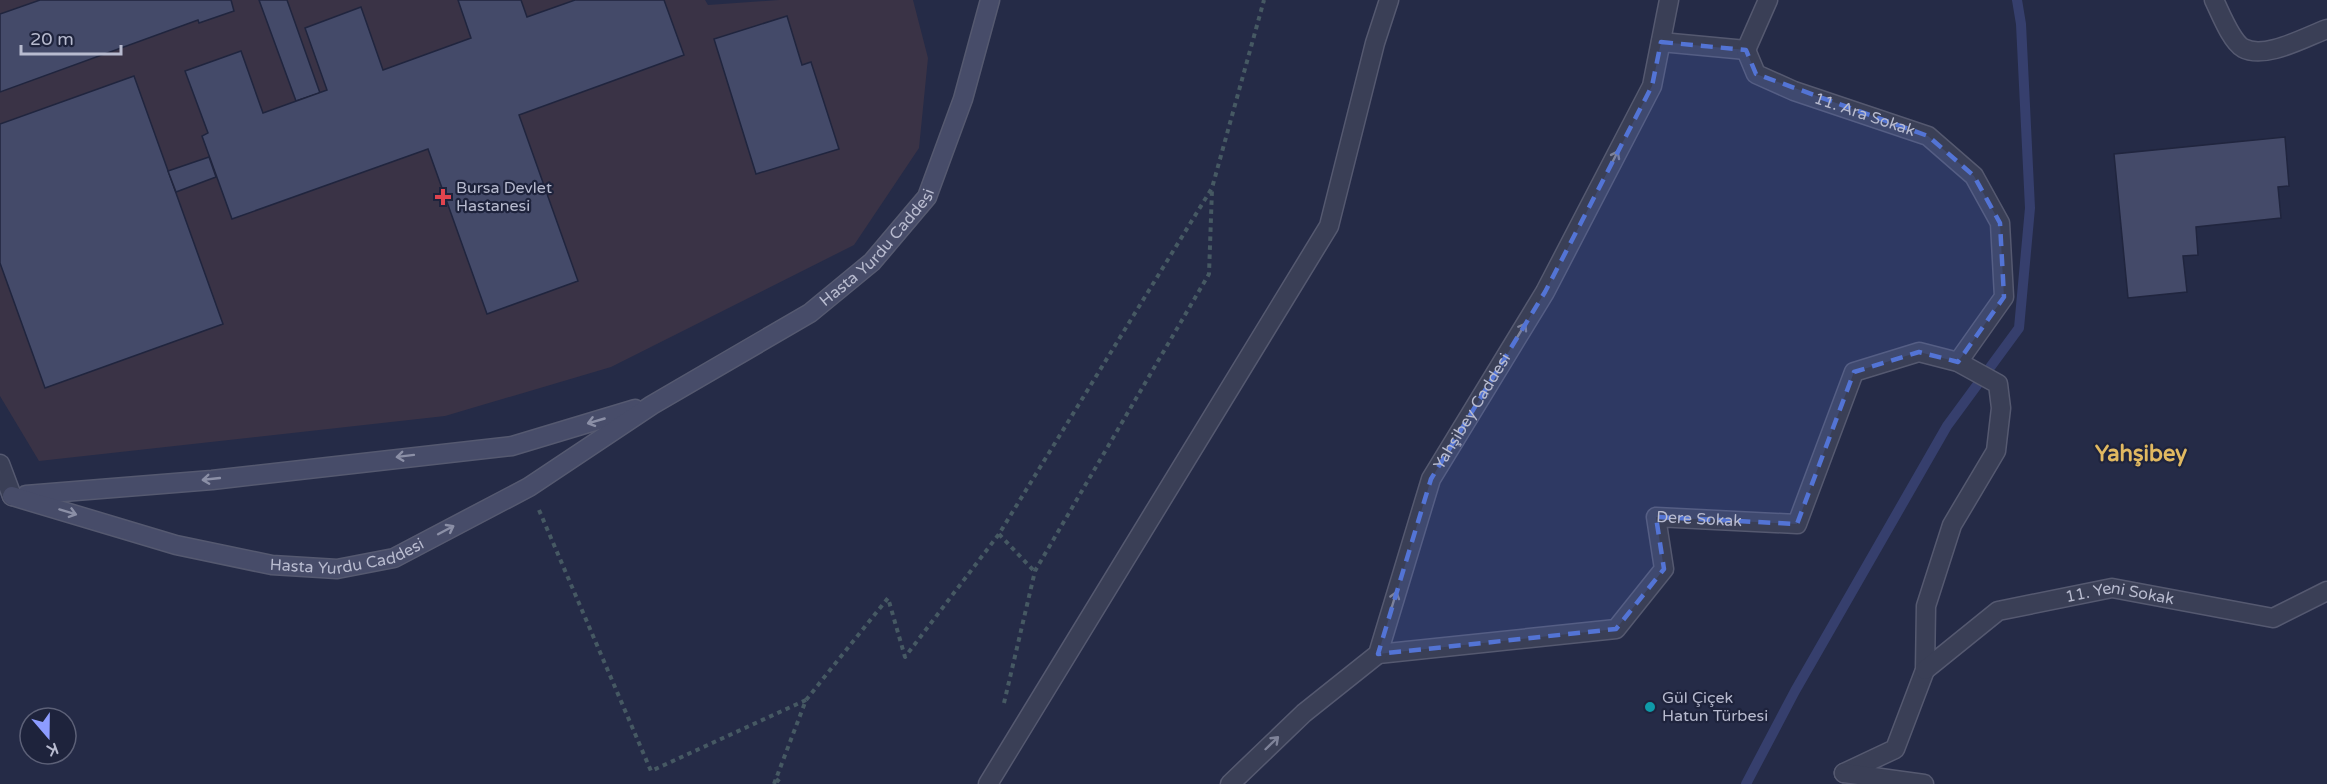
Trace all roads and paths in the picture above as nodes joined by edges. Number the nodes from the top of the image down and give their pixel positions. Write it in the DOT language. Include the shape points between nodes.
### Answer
graph roads {
  1 [pos="1264,0"];
  2 [pos="1389,0"];
  3 [pos="1669,0"];
  4 [pos="1768,0"];
  5 [pos="2214,0"];
  6 [pos="988,1"];
  7 [pos="2327,29"];
  8 [pos="1661,42"];
  9 [pos="1746,50"];
  10 [pos="1212,188"];
  11 [pos="1958,362"];
  12 [pos="652,405"];
  13 [pos="0,464"];
  14 [pos="530,487"];
  15 [pos="6,495"];
  16 [pos="999,534"];
  17 [pos="1035,571"];
  18 [pos="2327,591"];
  19 [pos="1378,654"];
  20 [pos="1925,670"];
  21 [pos="806,700"];
  22 [pos="1004,705"];
  23 [pos="776,778"];
  24 [pos="1843,778"];
  25 [pos="774,784"];
  26 [pos="782,784"];
  27 [pos="988,784"];
  28 [pos="1230,784"];
  29 [pos="1924,784"];
  1 -- 10 [label="path"];
  2 -- 27 [label="street" via="1329,225"];
  3 -- 8 [label="street, Yahşibey Caddesi"];
  4 -- 9 [label="street"];
  5 -- 7 [label="street" via="2232,36 2243,48 2267,52"];
  6 -- 12 [label="main road, Hasta Yurdu Caddesi" via="963,99 927,196 886,246 810,313"];
  8 -- 9 [label="street"];
  19 -- 8 [label="street, Yahşibey Caddesi, one-way" via="1431,479 1545,292 1652,86"];
  9 -- 11 [label="street, 11. Ara Sokak" via="1756,74 1794,91 1928,136 1974,176 2000,223 2004,297"];
  10 -- 16 [label="path"];
  10 -- 17 [label="path" via="1209,274"];
  11 -- 19 [label="street, Dere Sokak" via="1919,352 1854,372 1797,524 1656,517 1664,569 1616,629"];
  11 -- 20 [label="street, Dere Sokak" via="1998,384 2001,408 1996,451 1952,525 1926,606"];
  12 -- 14 [label="main road, Hasta Yurdu Caddesi"];
  12 -- 15 [label="main road, Hasta Yurdu Caddesi, one-way" via="512,446 212,480"];
  13 -- 15 [label="street"];
  15 -- 14 [label="main road, Hasta Yurdu Caddesi, one-way" via="176,545 272,565 337,569 394,558"];
  14 -- 21 [label="path" via="651,771"];
  16 -- 17 [label="path"];
  16 -- 21 [label="path" via="905,657 888,598"];
  17 -- 22 [label="path"];
  18 -- 20 [label="street, 11. Yeni Sokak" via="2272,618 2112,588 1998,611"];
  28 -- 19 [label="street, one-way" via="1304,713"];
  20 -- 24 [label="street" via="1895,749"];
  21 -- 23 [label="path"];
  23 -- 25 [label="path"];
  23 -- 26 [label="path"];
  24 -- 29 [label="street"];
}
